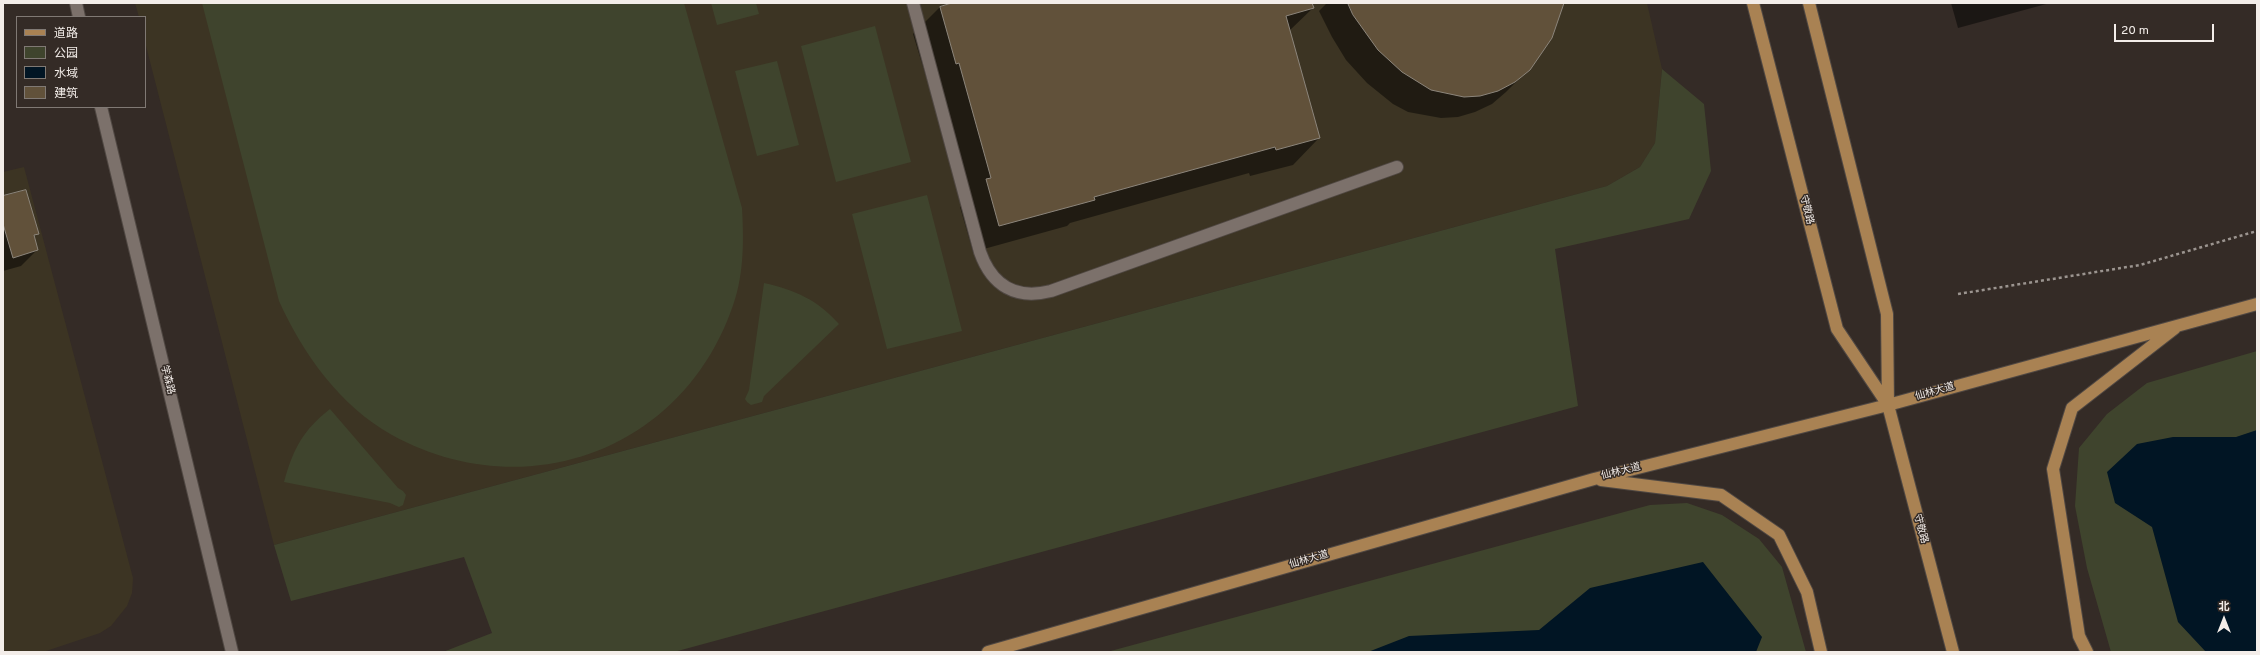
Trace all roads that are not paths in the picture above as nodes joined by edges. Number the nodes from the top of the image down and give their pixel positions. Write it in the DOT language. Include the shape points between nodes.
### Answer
graph roads {
  1 [pos="76,3"];
  2 [pos="913,3"];
  3 [pos="1753,3"];
  4 [pos="1809,3"];
  5 [pos="80,16"];
  6 [pos="101,108"];
  7 [pos="1397,167"];
  8 [pos="2257,304"];
  9 [pos="2180,324"];
  10 [pos="1888,405"];
  11 [pos="1594,479"];
  12 [pos="232,652"];
  13 [pos="988,652"];
  14 [pos="1821,652"];
  15 [pos="1953,652"];
  16 [pos="2087,652"];
  1 -- 5 [label="street"];
  2 -- 7 [label="street" via="984,264 1001,284 1013,291 1025,294 1051,291"];
  3 -- 10 [label="main road, 守敬路" via="1837,329"];
  4 -- 10 [label="main road, 守敬路" via="1887,314"];
  6 -- 12 [label="street, 学森路"];
  8 -- 9 [label="main road, 仙林大道"];
  9 -- 10 [label="main road, 仙林大道"];
  9 -- 16 [label="main road" via="2072,408 2053,469 2079,636"];
  10 -- 11 [label="main road, 仙林大道"];
  10 -- 15 [label="main road, 守敬路"];
  11 -- 13 [label="main road, 仙林大道"];
  11 -- 14 [label="main road" via="1721,495 1779,535 1806,592"];
}
